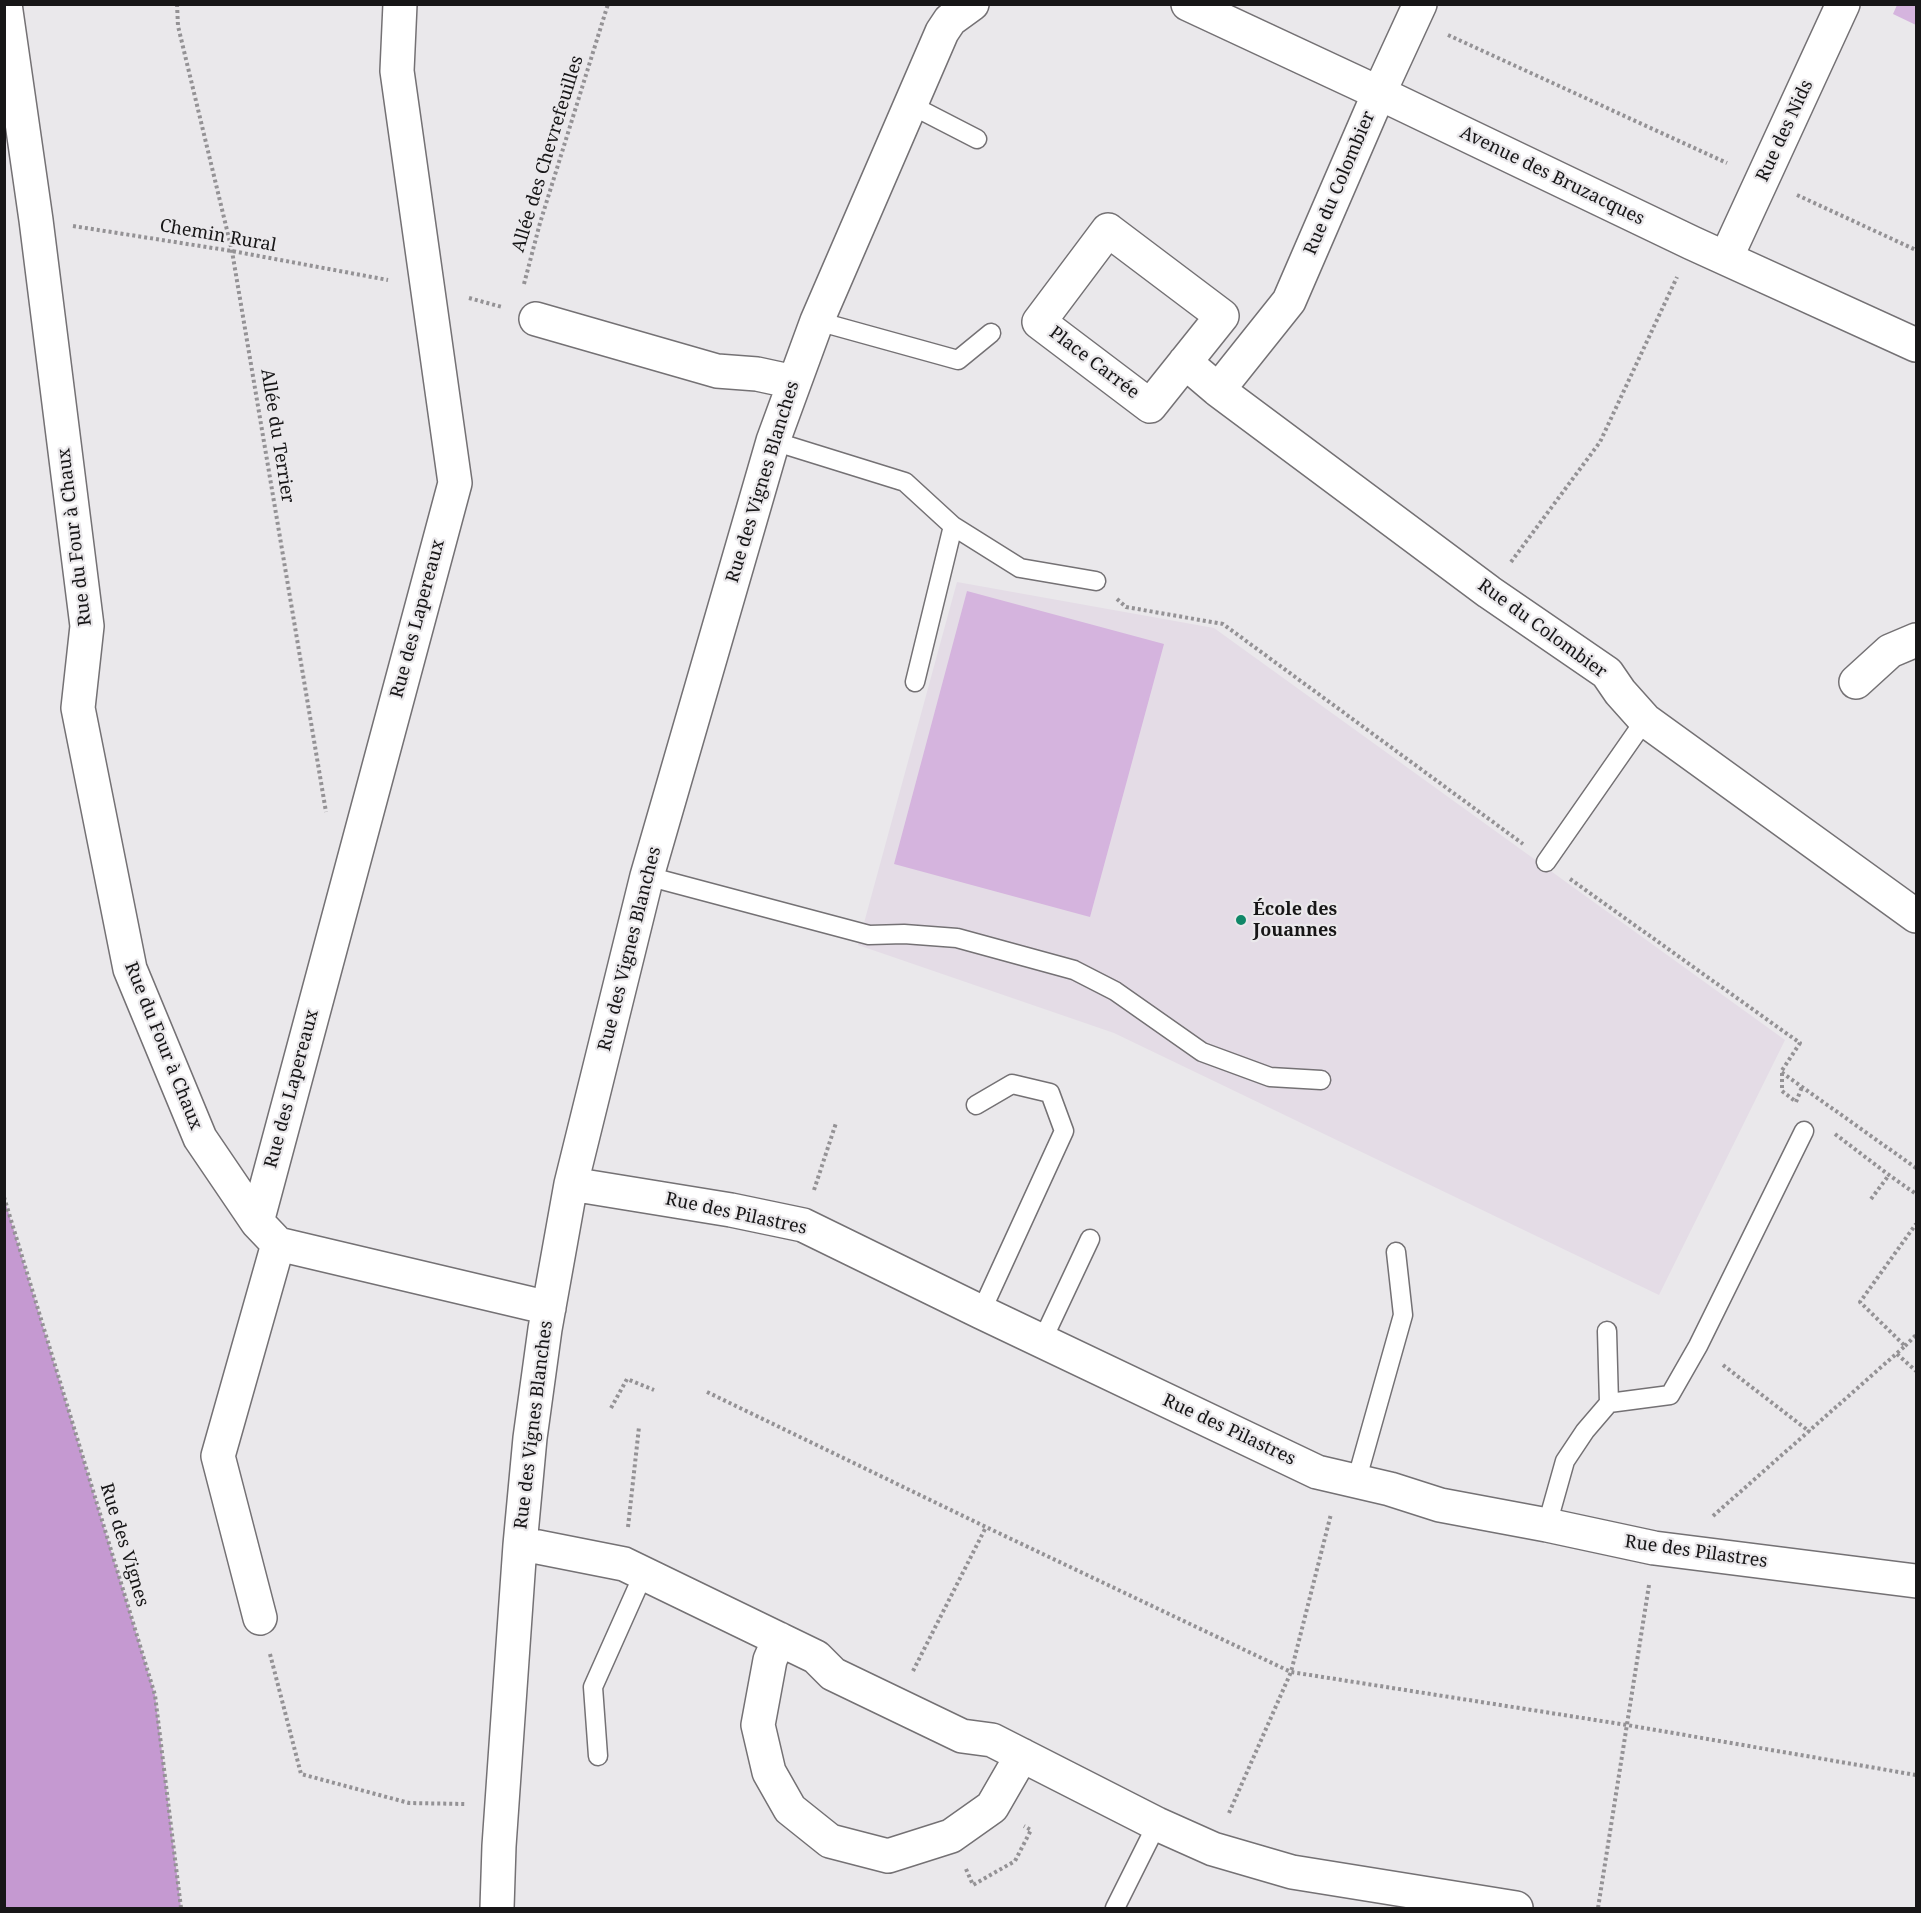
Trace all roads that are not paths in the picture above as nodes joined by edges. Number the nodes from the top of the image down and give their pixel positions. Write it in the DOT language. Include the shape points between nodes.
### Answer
graph roads {
  1 [pos="5,4"];
  2 [pos="399,4"];
  3 [pos="972,4"];
  4 [pos="1188,4"];
  5 [pos="1843,4"];
  6 [pos="1417,12"];
  7 [pos="944,18"];
  8 [pos="1379,93"];
  9 [pos="909,104"];
  10 [pos="977,139"];
  11 [pos="1726,258"];
  12 [pos="536,320"];
  13 [pos="817,321"];
  14 [pos="991,333"];
  15 [pos="1917,345"];
  16 [pos="1185,362"];
  17 [pos="794,381"];
  18 [pos="1218,390"];
  19 [pos="773,441"];
  20 [pos="953,526"];
  21 [pos="1096,581"];
  22 [pos="1917,640"];
  23 [pos="915,682"];
  24 [pos="1856,682"];
  25 [pos="1646,720"];
  26 [pos="1546,862"];
  27 [pos="646,876"];
  28 [pos="1917,916"];
  29 [pos="1321,1080"];
  30 [pos="976,1105"];
  31 [pos="1803,1131"];
  32 [pos="571,1184"];
  33 [pos="267,1233"];
  34 [pos="1090,1239"];
  35 [pos="1396,1252"];
  36 [pos="549,1308"];
  37 [pos="981,1312"];
  38 [pos="1607,1331"];
  39 [pos="1042,1341"];
  40 [pos="1609,1403"];
  41 [pos="1348,1480"];
  42 [pos="1547,1525"];
  43 [pos="520,1545"];
  44 [pos="643,1575"];
  45 [pos="1917,1581"];
  46 [pos="260,1618"];
  47 [pos="779,1639"];
  48 [pos="598,1755"];
  49 [pos="1022,1755"];
  50 [pos="1157,1824"];
  51 [pos="497,1908"];
  52 [pos="1115,1908"];
  53 [pos="1516,1908"];
  1 -- 33 [label="street, Rue du Four à Chaux" via="87,626 78,708 130,969 200,1138"];
  2 -- 33 [label="street, Rue des Lapereaux" via="397,71 455,483 350,872"];
  3 -- 7 [label="street, Rue des Vignes Blanches" via="950,20"];
  4 -- 8 [label="street, Avenue des Bruzacques"];
  5 -- 11 [label="street, Rue des Nids"];
  6 -- 8 [label="street, Rue du Colombier"];
  7 -- 9 [label="street, Rue des Vignes Blanches"];
  8 -- 11 [label="street, Avenue des Bruzacques"];
  8 -- 18 [label="street, Rue du Colombier" via="1289,301"];
  9 -- 10 [label="lane"];
  9 -- 13 [label="street, Rue des Vignes Blanches"];
  11 -- 15 [label="street, Avenue des Bruzacques"];
  12 -- 17 [label="street" via="717,371"];
  13 -- 14 [label="lane" via="958,360"];
  13 -- 17 [label="street, Rue des Vignes Blanches"];
  16 -- 16 [label="street, Place Carrée" via="1150,406 1039,322 1108,230 1222,316"];
  16 -- 18 [label="street, Rue du Colombier"];
  17 -- 19 [label="street, Rue des Vignes Blanches"];
  18 -- 25 [label="street, Rue du Colombier" via="1489,592 1607,673"];
  19 -- 20 [label="lane" via="905,482"];
  19 -- 27 [label="street, Rue des Vignes Blanches"];
  20 -- 21 [label="lane" via="1020,568"];
  20 -- 23 [label="lane"];
  22 -- 24 [label="street" via="1890,651"];
  25 -- 26 [label="lane"];
  25 -- 28 [label="street, Rue du Colombier"];
  27 -- 29 [label="lane" via="869,935 957,938 1074,970 1115,991 1203,1052 1270,1077"];
  27 -- 32 [label="street, Rue des Vignes Blanches"];
  30 -- 37 [label="lane" via="1012,1084 1050,1093 1064,1131"];
  31 -- 40 [label="lane" via="1670,1395"];
  32 -- 36 [label="street, Rue des Vignes Blanches"];
  32 -- 37 [label="street, Rue des Pilastres" via="803,1224"];
  33 -- 36 [label="street"];
  33 -- 46 [label="street" via="218,1456"];
  34 -- 39 [label="lane"];
  35 -- 41 [label="lane" via="1403,1315"];
  36 -- 43 [label="street, Rue des Vignes Blanches" via="530,1438"];
  37 -- 39 [label="street, Rue des Pilastres"];
  38 -- 40 [label="lane"];
  39 -- 41 [label="street, Rue des Pilastres" via="1317,1472"];
  40 -- 42 [label="lane" via="1565,1461"];
  41 -- 42 [label="street, Rue des Pilastres" via="1440,1505"];
  42 -- 45 [label="street, Rue des Pilastres" via="1654,1548"];
  43 -- 44 [label="street" via="624,1564"];
  43 -- 51 [label="street, Rue des Vignes Blanches"];
  44 -- 47 [label="street"];
  44 -- 48 [label="lane" via="593,1687"];
  47 -- 49 [label="street" via="816,1657 833,1674 962,1737 992,1740"];
  47 -- 49 [label="street" via="770,1660 758,1725 769,1772 790,1809 830,1841 888,1856 951,1836 992,1807"];
  49 -- 50 [label="street"];
  50 -- 52 [label="lane"];
  50 -- 53 [label="street" via="1213,1849 1292,1872"];
}
